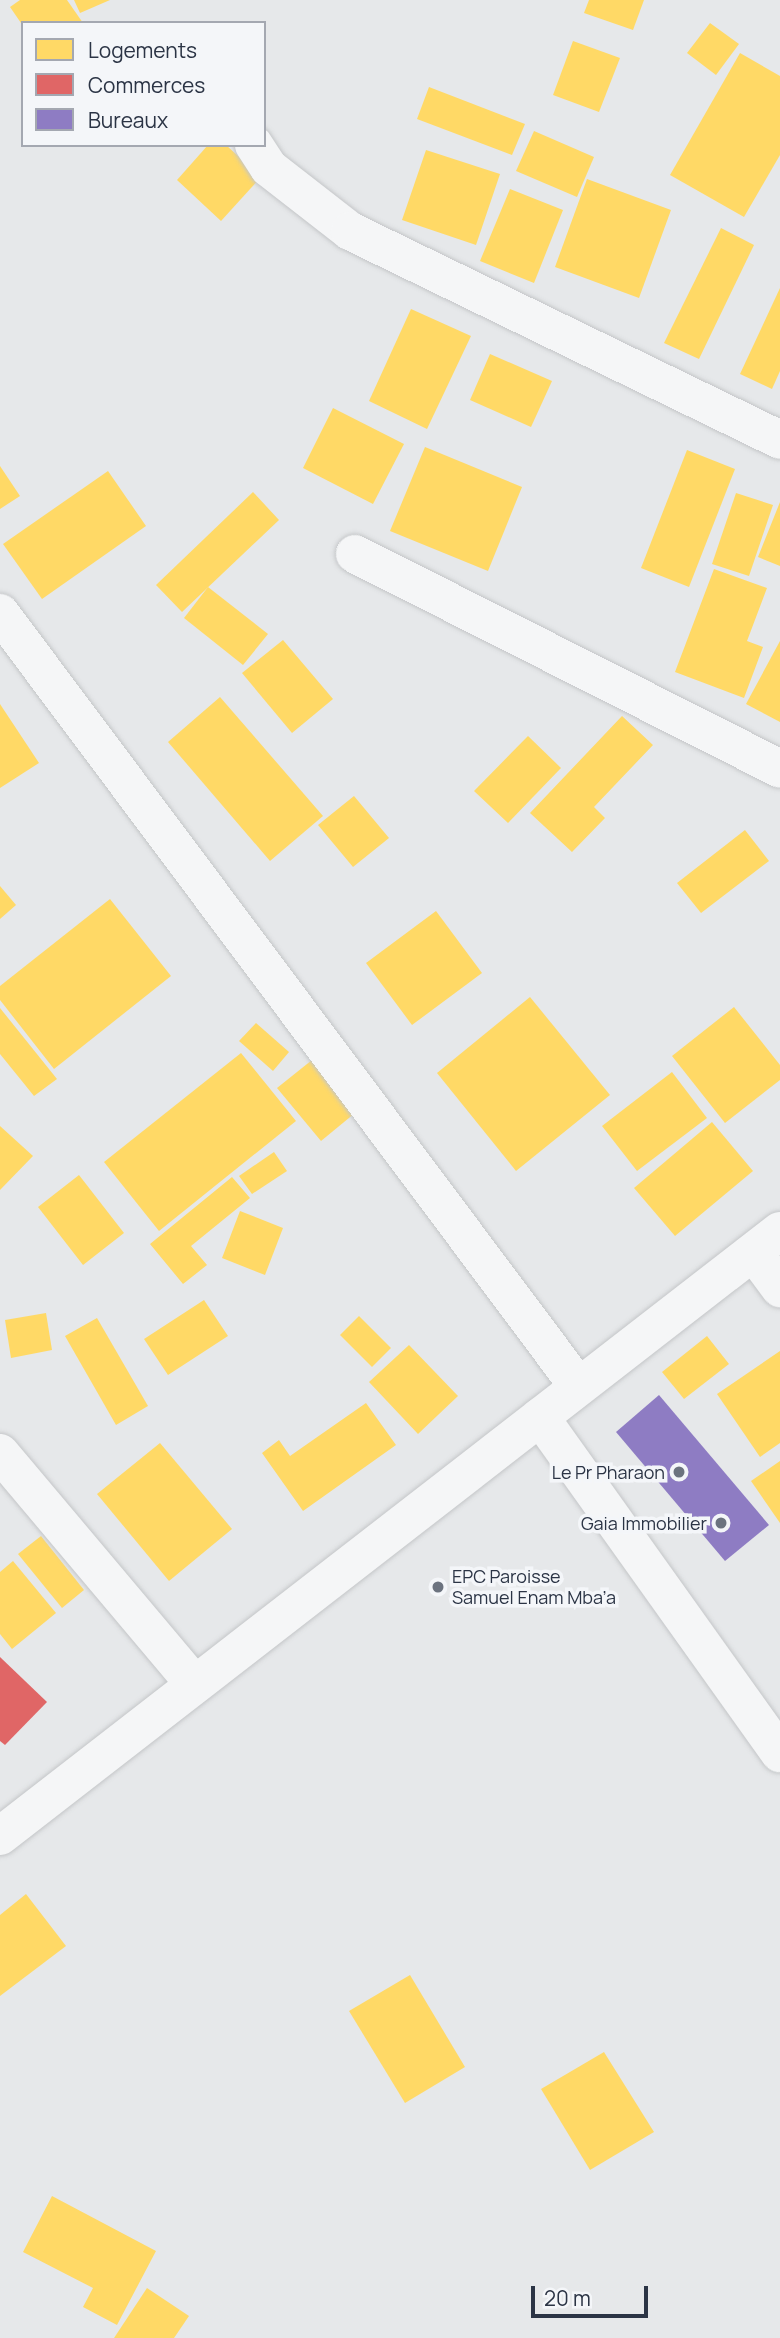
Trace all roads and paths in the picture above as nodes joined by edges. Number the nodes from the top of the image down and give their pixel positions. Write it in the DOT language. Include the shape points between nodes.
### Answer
graph roads {
  1 [pos="255,147"];
  2 [pos="780,440"];
  3 [pos="355,554"];
  4 [pos="0,612"];
  5 [pos="780,769"];
  6 [pos="767,1242"];
  7 [pos="780,1288"];
  8 [pos="578,1385"];
  9 [pos="540,1417"];
  10 [pos="0,1453"];
  11 [pos="193,1682"];
  12 [pos="780,1753"];
  13 [pos="0,1836"];
  1 -- 2 [label="street" via="269,168 350,231"];
  3 -- 5 [label="street"];
  4 -- 8 [label="street"];
  6 -- 7 [label="street"];
  6 -- 8 [label="street"];
  8 -- 9 [label="street"];
  9 -- 11 [label="street"];
  9 -- 12 [label="street"];
  10 -- 11 [label="street"];
  11 -- 13 [label="street"];
}
